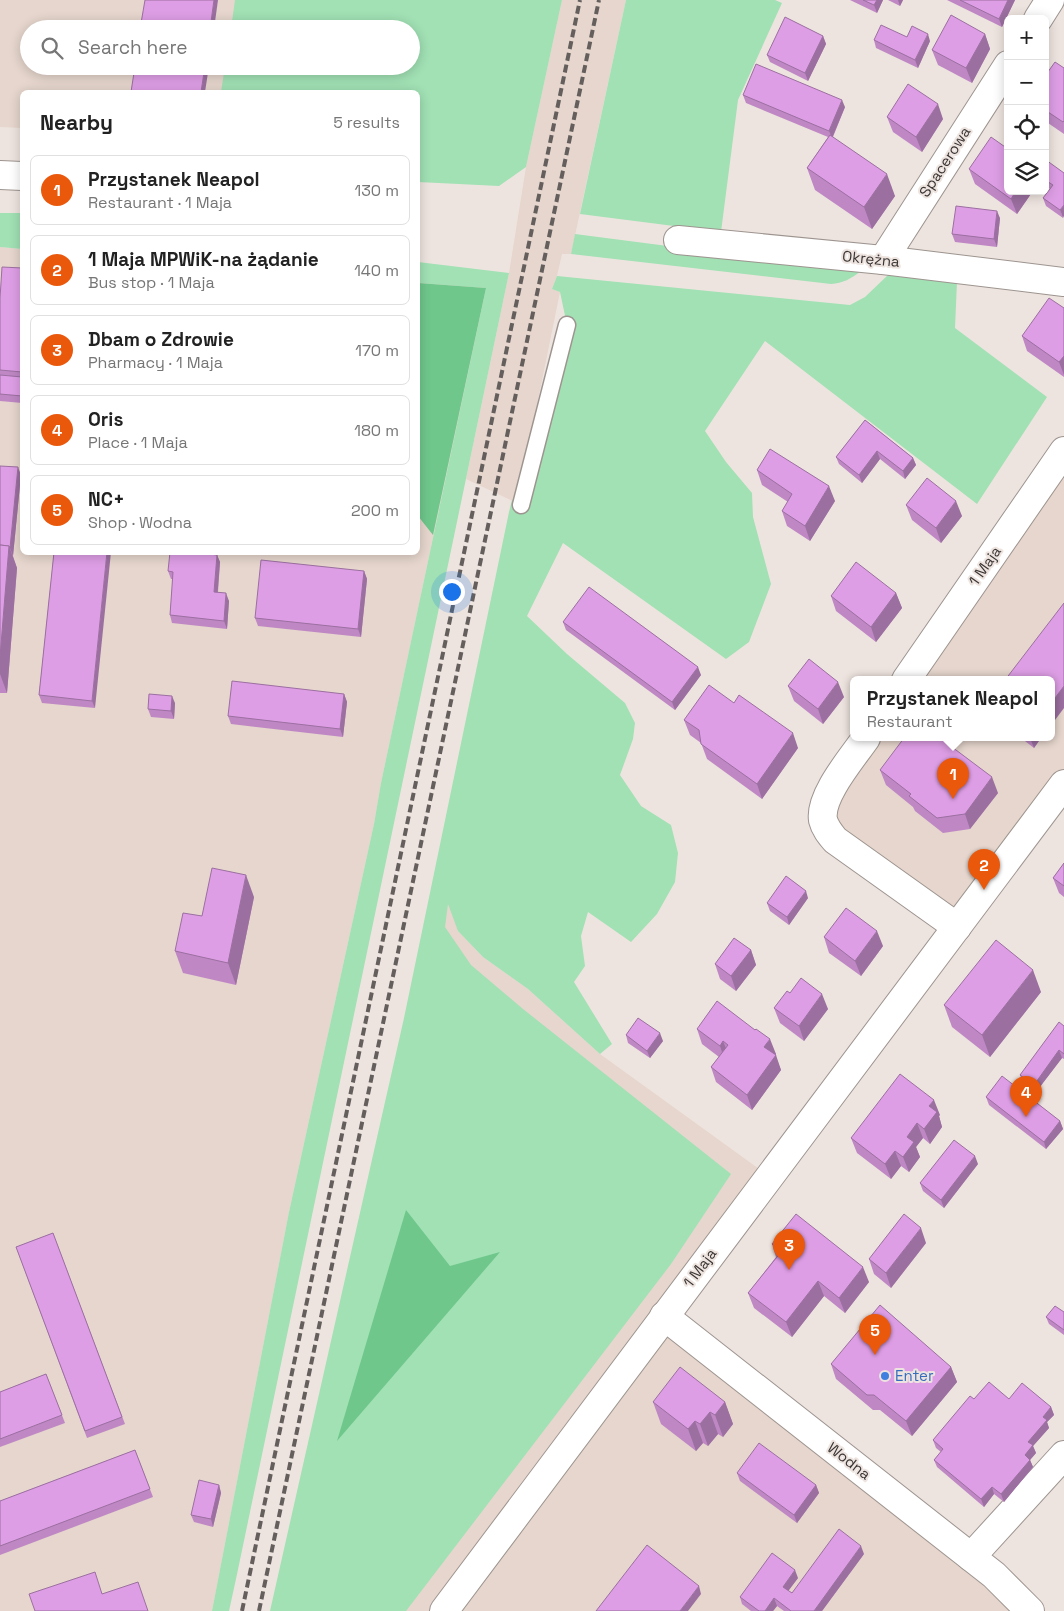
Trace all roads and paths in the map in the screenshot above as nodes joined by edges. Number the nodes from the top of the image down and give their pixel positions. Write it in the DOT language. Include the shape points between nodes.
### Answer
graph roads {
  1 [pos="1050,0"];
  2 [pos="1041,15"];
  3 [pos="1004,71"];
  4 [pos="0,175"];
  5 [pos="20,176"];
  6 [pos="678,240"];
  7 [pos="883,260"];
  8 [pos="1064,282"];
  9 [pos="567,325"];
  10 [pos="1064,451"];
  11 [pos="521,505"];
  12 [pos="909,676"];
  13 [pos="864,741"];
  14 [pos="1064,784"];
  15 [pos="957,927"];
  16 [pos="664,1316"];
  17 [pos="1064,1455"];
  18 [pos="971,1557"];
  19 [pos="444,1611"];
  20 [pos="1030,1611"];
  1 -- 2 [label="street"];
  3 -- 7 [label="street, Spacerowa"];
  4 -- 5 [label="street"];
  6 -- 7 [label="street, Okrężna"];
  7 -- 8 [label="street, Okrężna"];
  9 -- 11 [label="lane"];
  10 -- 12 [label="street, 1 Maja"];
  13 -- 15 [label="street" via="826,796 823,820 827,831"];
  14 -- 15 [label="street, 1 Maja"];
  15 -- 16 [label="street, 1 Maja"];
  16 -- 18 [label="street, Wodna"];
  16 -- 19 [label="street, 1 Maja"];
  17 -- 18 [label="street"];
  18 -- 20 [label="street, Wodna"];
}
